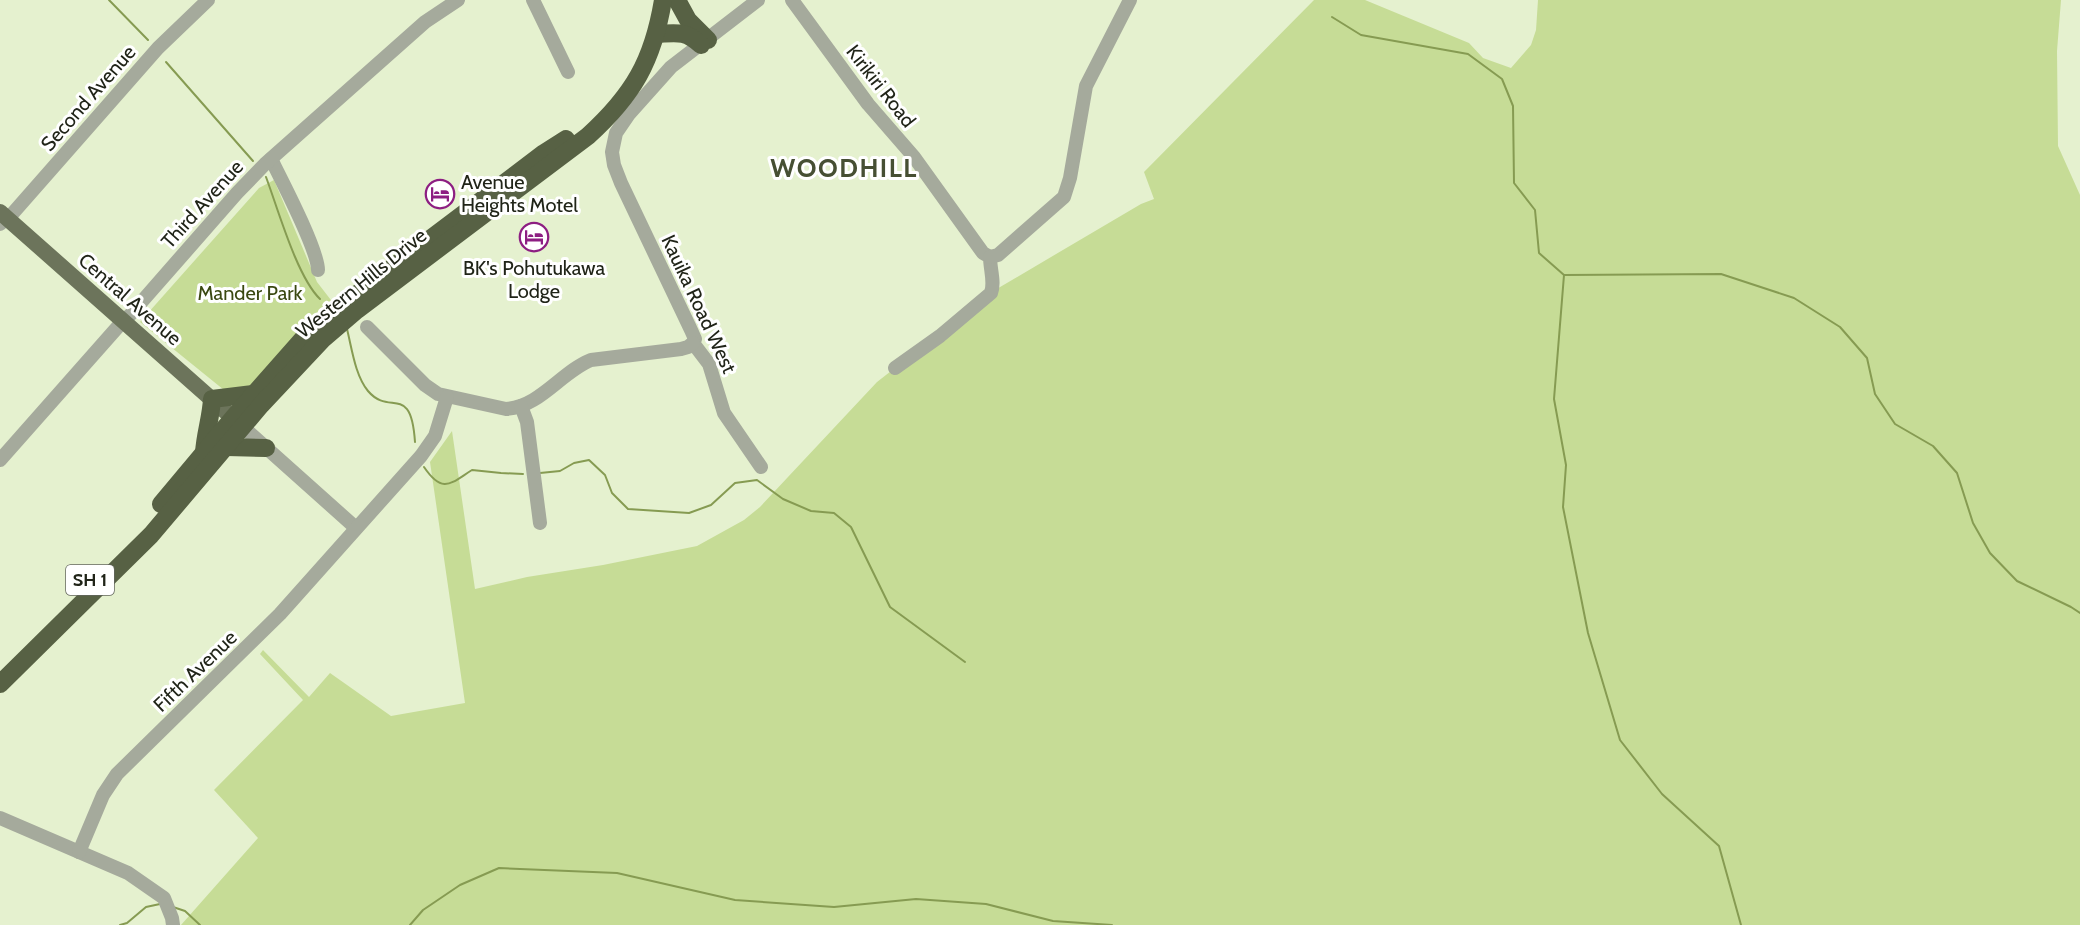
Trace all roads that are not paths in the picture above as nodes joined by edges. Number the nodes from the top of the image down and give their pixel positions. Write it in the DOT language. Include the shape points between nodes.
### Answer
graph roads {
  1 [pos="208,0"];
  2 [pos="458,0"];
  3 [pos="533,0"];
  4 [pos="651,0"];
  5 [pos="663,0"];
  6 [pos="677,0"];
  7 [pos="758,0"];
  8 [pos="792,0"];
  9 [pos="1130,0"];
  10 [pos="657,34"];
  11 [pos="704,43"];
  12 [pos="568,72"];
  13 [pos="271,159"];
  14 [pos="2,218"];
  15 [pos="990,257"];
  16 [pos="318,270"];
  17 [pos="123,321"];
  18 [pos="367,327"];
  19 [pos="693,343"];
  20 [pos="896,368"];
  21 [pos="253,394"];
  22 [pos="447,397"];
  23 [pos="212,399"];
  24 [pos="521,406"];
  25 [pos="238,423"];
  26 [pos="227,447"];
  27 [pos="266,448"];
  28 [pos="204,454"];
  29 [pos="0,460"];
  30 [pos="761,467"];
  31 [pos="540,523"];
  32 [pos="356,528"];
  33 [pos="0,667"];
  34 [pos="0,684"];
  35 [pos="0,818"];
  36 [pos="79,852"];
  37 [pos="173,925"];
  1 -- 14 [label="street, Second Avenue" via="158,48"];
  2 -- 13 [label="street, Third Avenue" via="425,22"];
  3 -- 12 [label="street"];
  4 -- 21 [label="highway, Western Hills Drive / SH 1" via="649,25 638,58 614,96 573,135 308,333"];
  5 -- 10 [label="highway, Western Hills Drive / SH 1"];
  6 -- 11 [label="highway"];
  7 -- 11 [label="street"];
  8 -- 15 [label="street, Kirikiri Road" via="868,104"];
  9 -- 15 [label="street" via="1086,86 1064,197 998,255"];
  10 -- 11 [label="highway" via="688,34"];
  10 -- 25 [label="highway, Western Hills Drive / SH 1" via="628,95 600,126 338,326 261,405"];
  11 -- 19 [label="street, Kauika Road West" via="671,67 638,103 616,134 612,152 621,183 692,330"];
  13 -- 16 [label="street"];
  13 -- 17 [label="street, Third Avenue"];
  14 -- 17 [label="main road, Central Avenue"];
  15 -- 20 [label="street" via="994,286 988,296"];
  17 -- 23 [label="main road, Central Avenue"];
  17 -- 29 [label="street, Third Avenue"];
  18 -- 22 [label="street" via="425,385"];
  19 -- 24 [label="street" via="681,349 591,360"];
  19 -- 30 [label="street, Kauika Road West" via="709,364 724,413"];
  21 -- 23 [label="highway"];
  21 -- 25 [label="highway, Western Hills Drive / SH 1"];
  22 -- 24 [label="street" via="506,409"];
  22 -- 32 [label="street, Fifth Avenue" via="429,446"];
  23 -- 25 [label="main road, Central Avenue"];
  23 -- 28 [label="highway"];
  24 -- 31 [label="street" via="527,422"];
  25 -- 26 [label="highway, Western Hills Drive / SH 1"];
  25 -- 27 [label="street"];
  25 -- 28 [label="highway, Western Hills Drive / SH 1"];
  26 -- 27 [label="highway"];
  26 -- 34 [label="highway, Western Hills Drive / SH 1" via="151,535"];
  27 -- 32 [label="street"];
  28 -- 33 [label="highway, Western Hills Drive / SH 1" via="132,538"];
  32 -- 36 [label="street, Fifth Avenue" via="274,621 117,774 103,795"];
  35 -- 36 [label="street"];
  36 -- 37 [label="street" via="128,873 164,898"];
}
